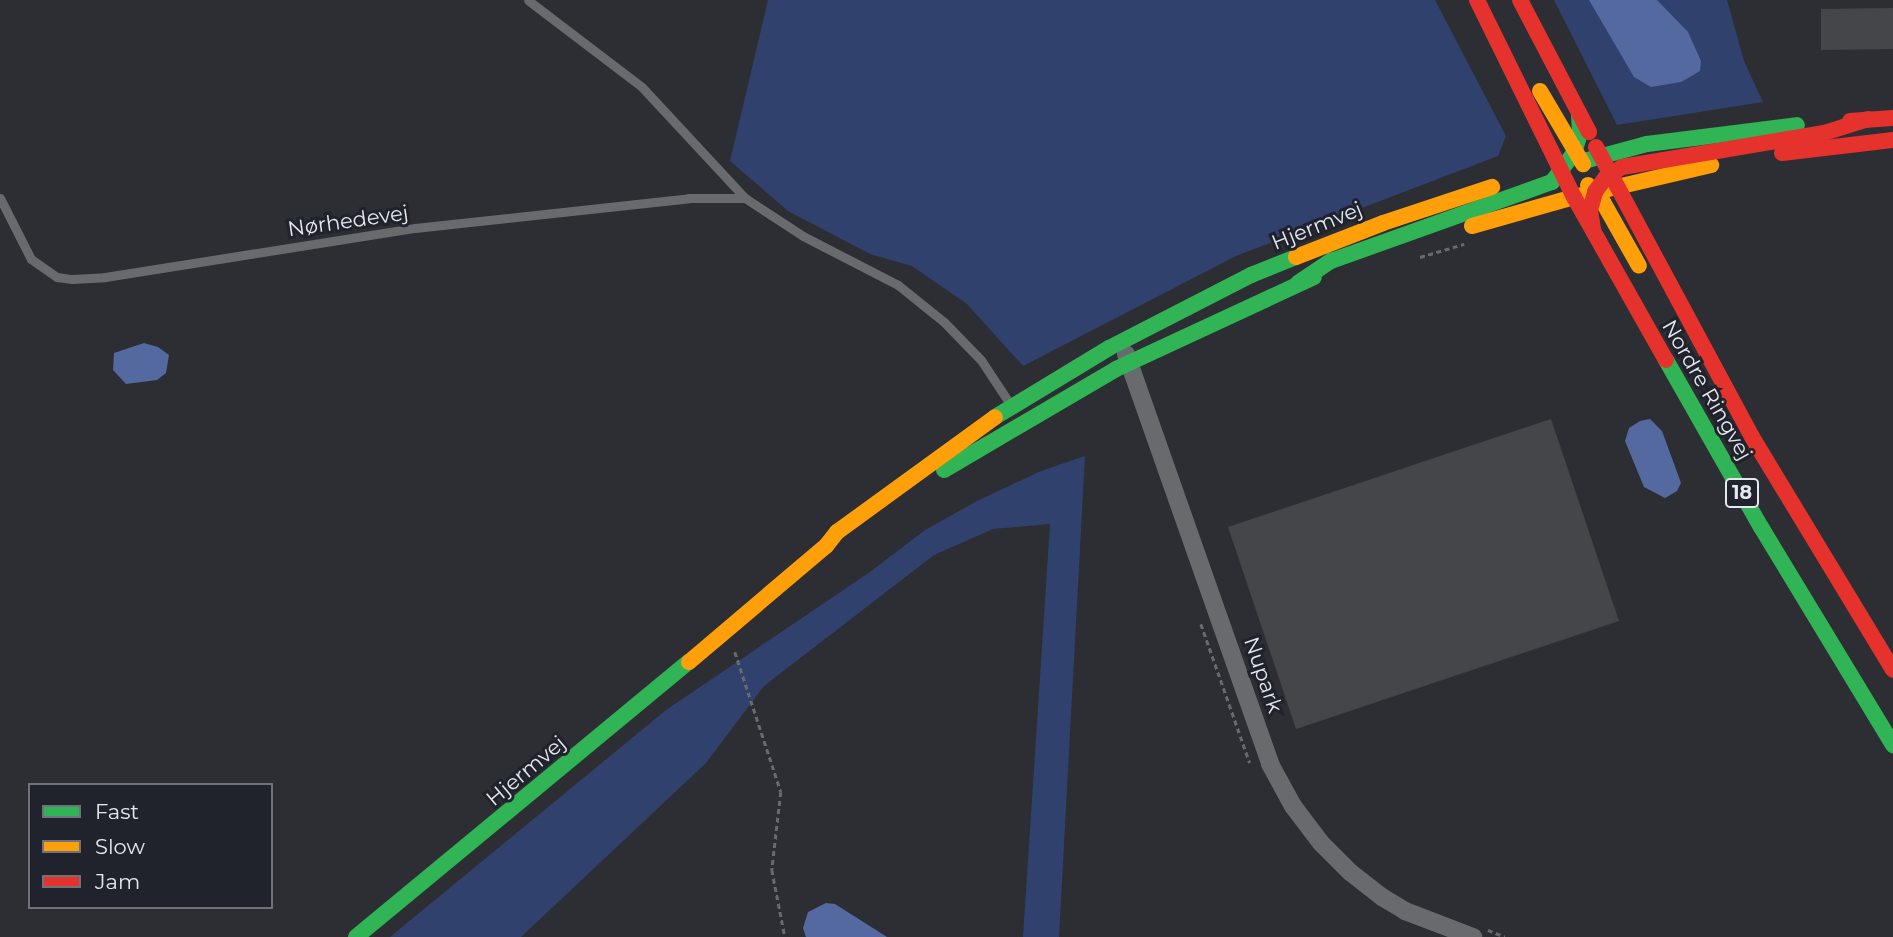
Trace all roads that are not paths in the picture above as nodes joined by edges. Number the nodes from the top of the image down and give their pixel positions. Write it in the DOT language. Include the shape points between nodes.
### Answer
graph roads {
  1 [pos="528,0"];
  2 [pos="1477,0"];
  3 [pos="1492,0"];
  4 [pos="1520,0"];
  5 [pos="1579,113"];
  6 [pos="1893,118"];
  7 [pos="1893,140"];
  8 [pos="1568,165"];
  9 [pos="1604,172"];
  10 [pos="1574,197"];
  11 [pos="0,198"];
  12 [pos="746,198"];
  13 [pos="1597,238"];
  14 [pos="1298,283"];
  15 [pos="1650,285"];
  16 [pos="1670,321"];
  17 [pos="1122,342"];
  18 [pos="1129,362"];
  19 [pos="1011,406"];
  20 [pos="1021,422"];
  21 [pos="1752,437"];
  22 [pos="827,547"];
  23 [pos="1893,670"];
  24 [pos="1893,745"];
  25 [pos="1478,932"];
  26 [pos="356,937"];
  1 -- 12 [label="lane" via="642,87"];
  2 -- 8 [label="main road, 18"];
  3 -- 8 [label="main road"];
  4 -- 5 [label="main road, 18"];
  5 -- 8 [label="main road" via="1580,133"];
  5 -- 9 [label="main road, 18"];
  6 -- 9 [label="main road, Hjermvej" via="1647,144"];
  7 -- 9 [label="main road, Hjermvej" via="1693,168"];
  8 -- 9 [label="main road"];
  8 -- 9 [label="main road, Hjermvej"];
  8 -- 10 [label="main road, 18"];
  8 -- 14 [label="main road" via="1540,187 1332,261"];
  8 -- 17 [label="main road, Hjermvej" via="1359,232 1251,275"];
  9 -- 10 [label="main road, Hjermvej"];
  9 -- 13 [label="main road" via="1590,210"];
  9 -- 15 [label="main road"];
  9 -- 21 [label="main road, Nordre Ringvej / 18"];
  10 -- 13 [label="main road, Nordre Ringvej / 18"];
  10 -- 14 [label="main road, Hjermvej" via="1378,253"];
  11 -- 12 [label="lane, Nørhedevej" via="24,250 42,269 57,276 86,279 415,228 689,198"];
  12 -- 19 [label="lane" via="803,236 907,293 944,322 981,360"];
  13 -- 24 [label="main road, Nordre Ringvej / 18" via="1761,527"];
  14 -- 18 [label="main road, Hjermvej"];
  16 -- 21 [label="main road" via="1710,388"];
  17 -- 18 [label="street, Nupark"];
  17 -- 19 [label="main road, Hjermvej"];
  18 -- 20 [label="main road, Hjermvej"];
  18 -- 25 [label="street, Nupark" via="1270,764 1293,806 1321,843 1382,897 1405,911"];
  19 -- 20 [label="lane"];
  19 -- 22 [label="main road, Hjermvej" via="837,532"];
  20 -- 22 [label="main road, Hjermvej"];
  21 -- 23 [label="main road, Nordre Ringvej / 18"];
  22 -- 26 [label="main road, Hjermvej"];
}
